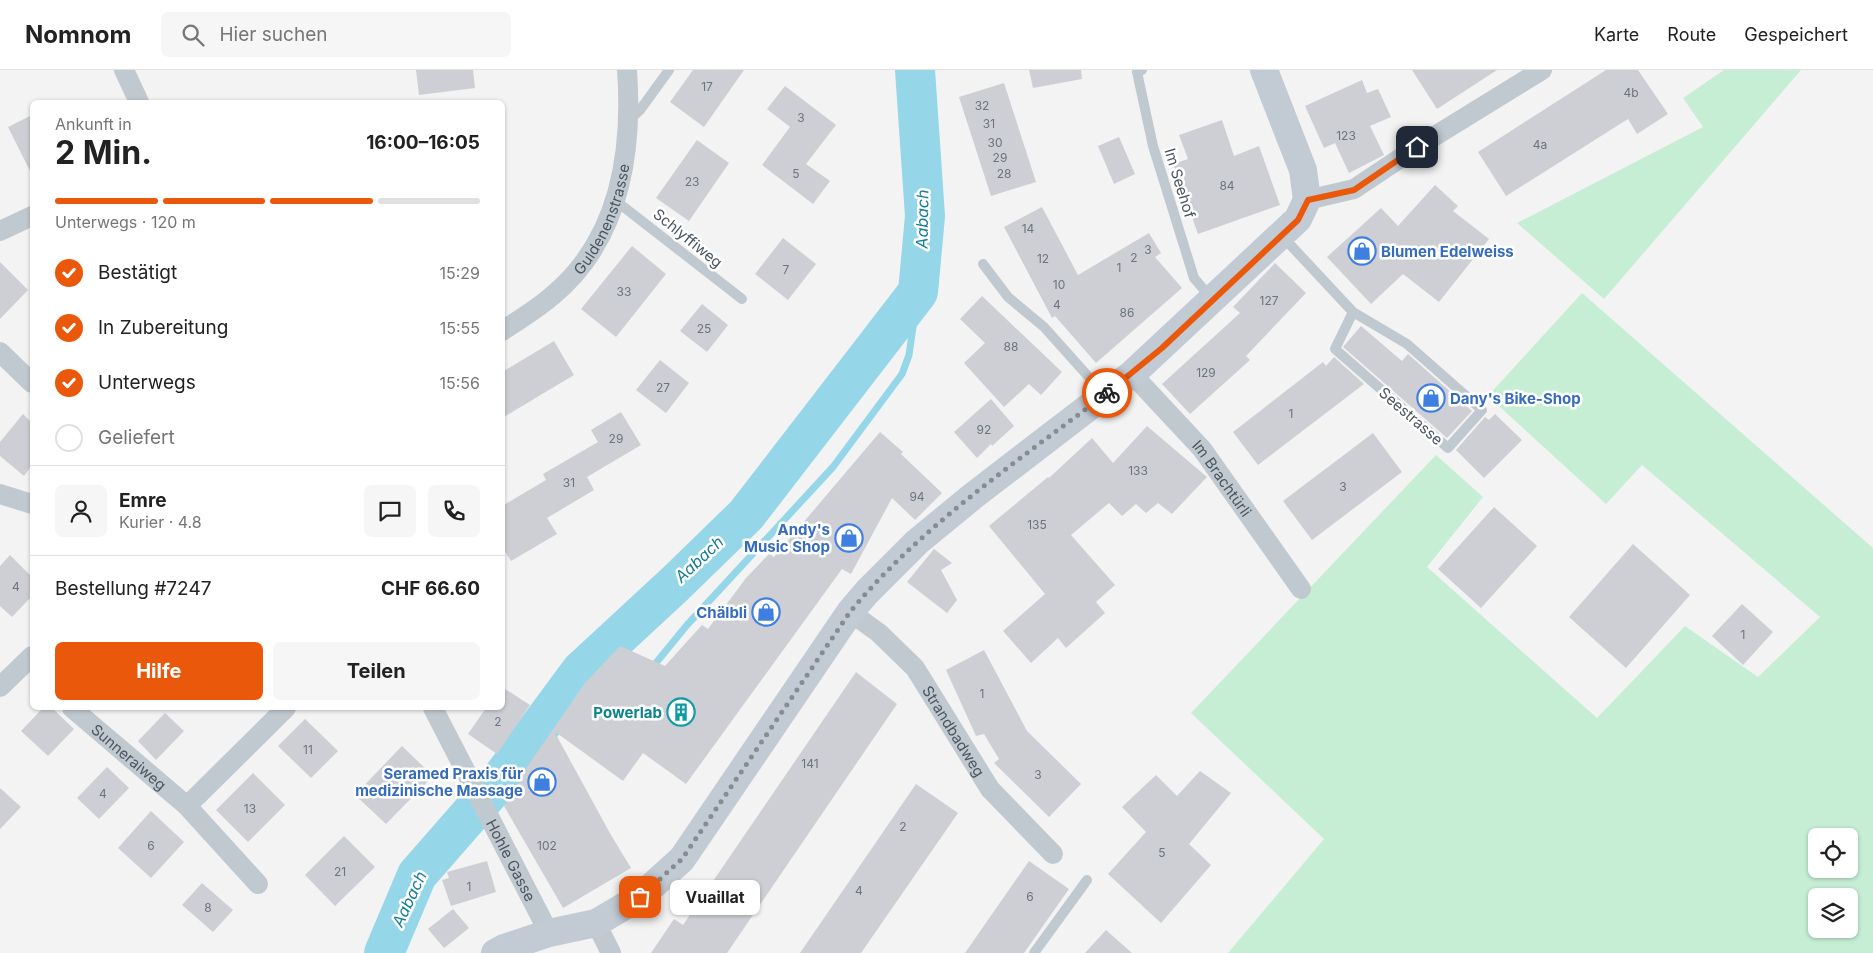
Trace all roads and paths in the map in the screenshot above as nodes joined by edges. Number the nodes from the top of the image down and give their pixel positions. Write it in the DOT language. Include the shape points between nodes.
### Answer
graph roads {
  1 [pos="627,70"];
  2 [pos="669,70"];
  3 [pos="1142,70"];
  4 [pos="1264,70"];
  5 [pos="1542,70"];
  6 [pos="127,71"];
  7 [pos="138,100"];
  8 [pos="629,120"];
  9 [pos="1308,200"];
  10 [pos="616,201"];
  11 [pos="30,217"];
  12 [pos="0,231"];
  13 [pos="1282,235"];
  14 [pos="983,264"];
  15 [pos="742,299"];
  16 [pos="1213,300"];
  17 [pos="1353,312"];
  18 [pos="505,329"];
  19 [pos="0,352"];
  20 [pos="1132,374"];
  21 [pos="30,381"];
  22 [pos="1105,395"];
  23 [pos="0,494"];
  24 [pos="30,503"];
  25 [pos="1301,590"];
  26 [pos="850,612"];
  27 [pos="29,665"];
  28 [pos="0,687"];
  29 [pos="74,710"];
  30 [pos="284,710"];
  31 [pos="434,710"];
  32 [pos="187,806"];
  33 [pos="1053,854"];
  34 [pos="1087,880"];
  35 [pos="258,884"];
  36 [pos="596,923"];
  37 [pos="549,933"];
  38 [pos="495,953"];
  39 [pos="611,953"];
  40 [pos="1034,953"];
  1 -- 8 [label="street, Guldenenstrasse"];
  2 -- 8 [label="lane"];
  3 -- 16 [label="lane, Im Seehof" via="1137,72 1156,155 1194,278"];
  4 -- 9 [label="street" via="1303,170"];
  5 -- 9 [label="street" via="1354,190"];
  6 -- 7 [label="street"];
  8 -- 10 [label="street, Guldenenstrasse"];
  9 -- 13 [label="street" via="1298,220"];
  10 -- 15 [label="lane, Schlyffiweg"];
  10 -- 18 [label="street, Guldenenstrasse" via="589,254 571,277 553,295"];
  11 -- 12 [label="street"];
  13 -- 16 [label="street"];
  13 -- 17 [label="lane, Seestrasse"];
  14 -- 22 [label="lane" via="1008,297 1044,327"];
  16 -- 20 [label="street"];
  17 -- 17 [label="lane, Seestrasse" via="1407,344 1482,410 1448,448 1334,349"];
  19 -- 21 [label="street"];
  20 -- 22 [label="street"];
  20 -- 25 [label="street, Im Brachtürli" via="1202,449"];
  22 -- 26 [label="street" via="917,542"];
  23 -- 24 [label="street"];
  26 -- 33 [label="street, Strandbadweg" via="879,633 915,668 990,789"];
  26 -- 36 [label="street" via="682,859 640,897"];
  27 -- 28 [label="street"];
  29 -- 32 [label="street, Sunneraiweg"];
  30 -- 32 [label="street"];
  31 -- 37 [label="street, Hohle Gasse"];
  32 -- 35 [label="street, Sunneraiweg"];
  34 -- 40 [label="lane"];
  36 -- 37 [label="street"];
  36 -- 39 [label="street"];
  37 -- 38 [label="street"];
}
